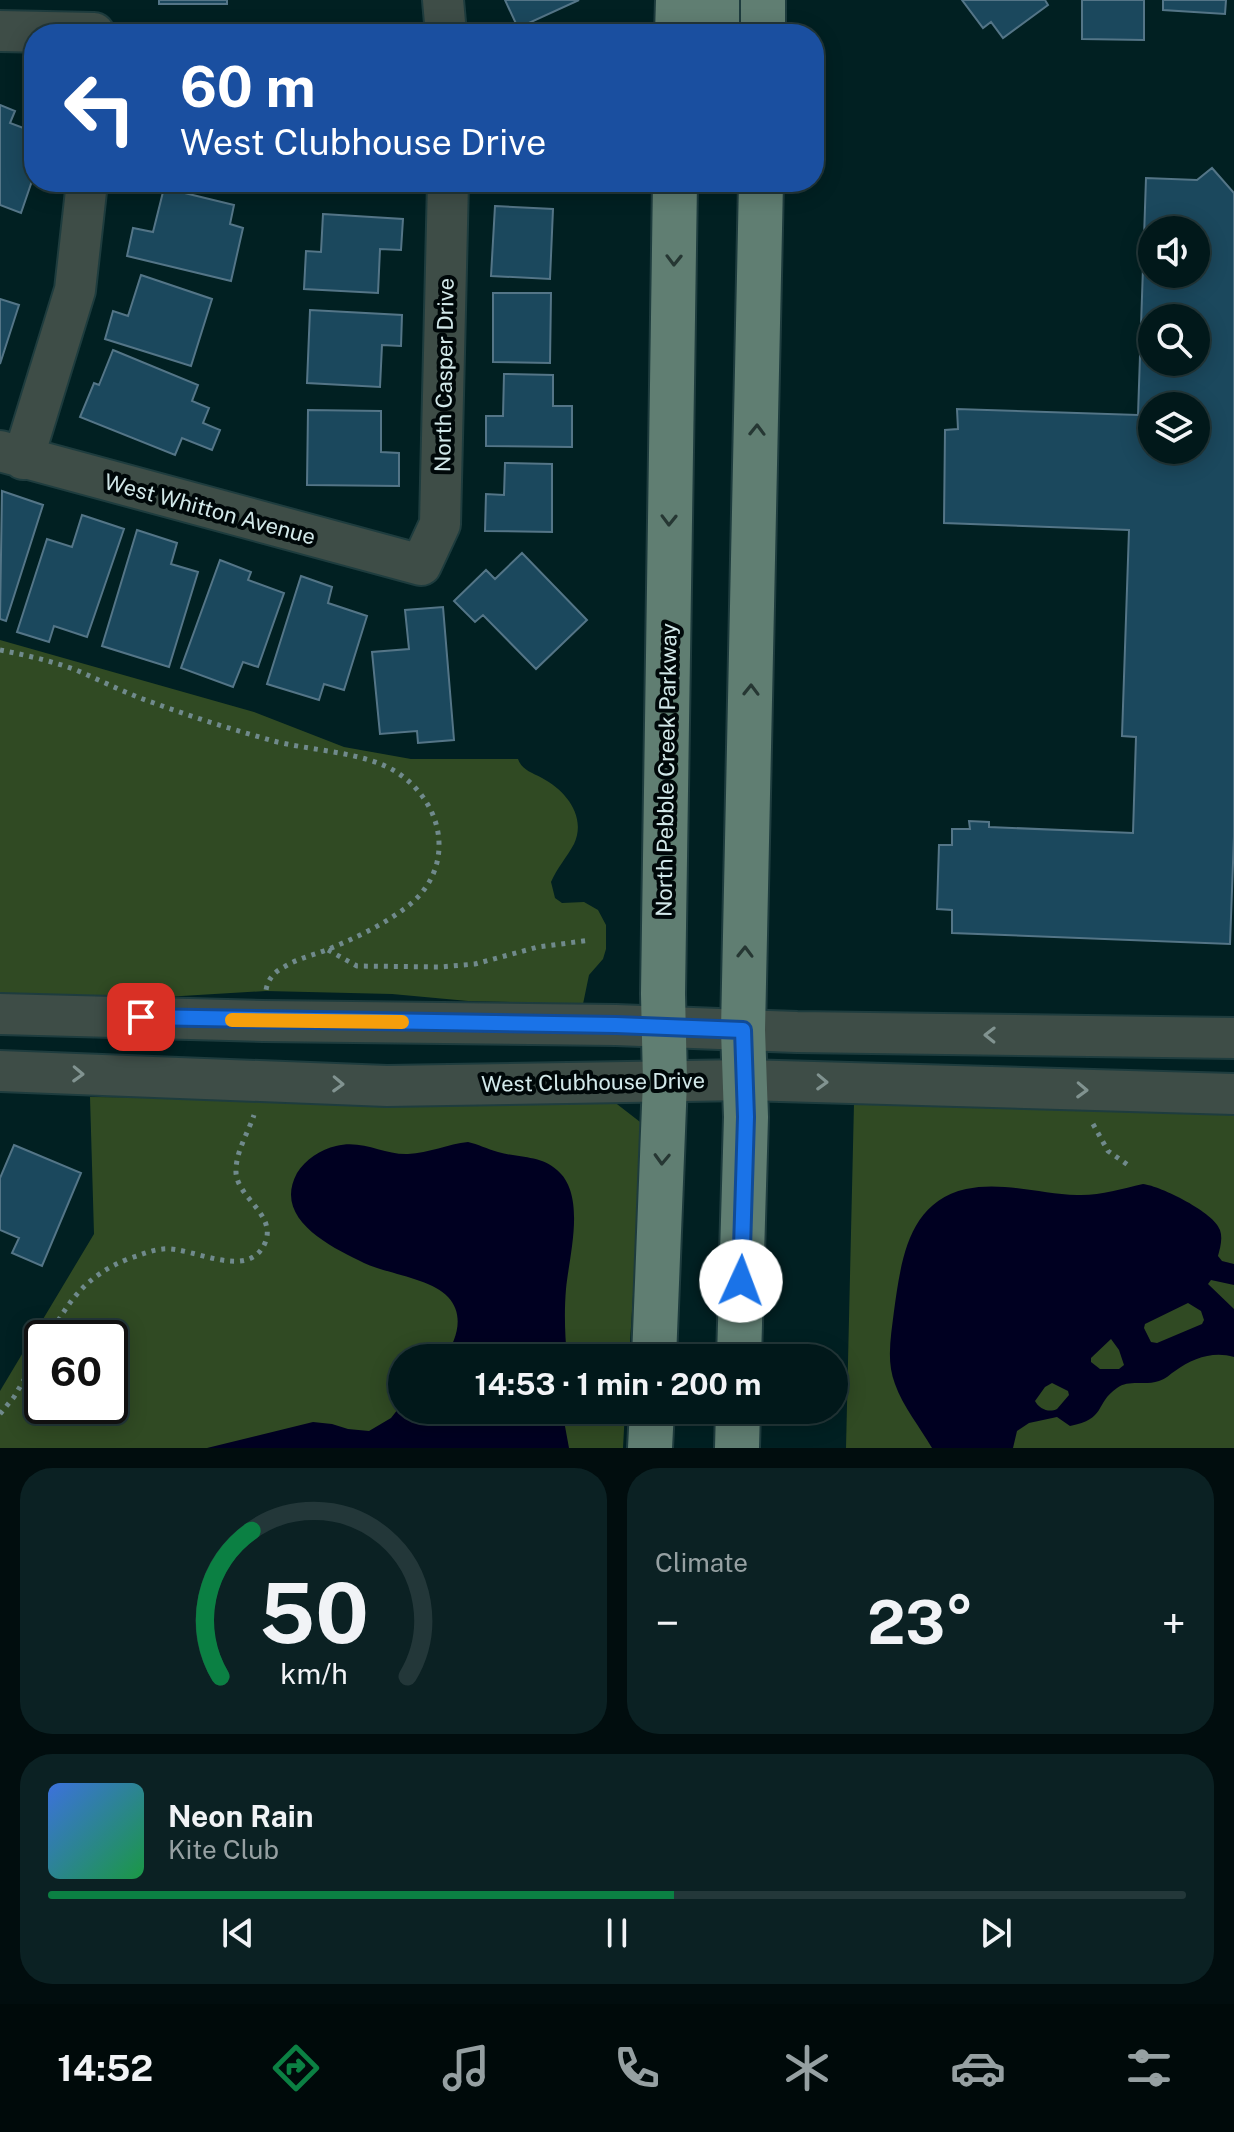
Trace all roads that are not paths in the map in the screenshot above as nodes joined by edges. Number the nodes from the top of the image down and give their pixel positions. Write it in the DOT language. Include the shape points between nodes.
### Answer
graph roads {
  1 [pos="93,0"];
  2 [pos="443,0"];
  3 [pos="678,0"];
  4 [pos="717,0"];
  5 [pos="763,0"];
  6 [pos="94,24"];
  7 [pos="445,24"];
  8 [pos="677,24"];
  9 [pos="717,24"];
  10 [pos="763,24"];
  11 [pos="0,31"];
  12 [pos="24,32"];
  13 [pos="86,192"];
  14 [pos="448,192"];
  15 [pos="675,192"];
  16 [pos="761,192"];
  17 [pos="12,455"];
  18 [pos="421,565"];
  19 [pos="0,1014"];
  20 [pos="388,1022"];
  21 [pos="663,1027"];
  22 [pos="743,1030"];
  23 [pos="1234,1038"];
  24 [pos="0,1071"];
  25 [pos="745,1080"];
  26 [pos="665,1081"];
  27 [pos="387,1086"];
  28 [pos="1234,1094"];
  29 [pos="655,1344"];
  30 [pos="739,1344"];
  31 [pos="651,1424"];
  32 [pos="738,1424"];
  33 [pos="650,1448"];
  34 [pos="737,1448"];
  1 -- 6 [label="street"];
  2 -- 7 [label="street"];
  3 -- 8 [label="main road"];
  4 -- 9 [label="main road"];
  5 -- 10 [label="main road"];
  11 -- 12 [label="street"];
  13 -- 17 [label="street" via="75,290"];
  14 -- 18 [label="street, North Casper Drive" via="440,524"];
  15 -- 21 [label="main road, North Pebble Creek Parkway, one-way"];
  22 -- 16 [label="main road, one-way"];
  17 -- 18 [label="street, West Whitton Avenue"];
  19 -- 20 [label="street"];
  20 -- 21 [label="street"];
  20 -- 27 [label="street"];
  21 -- 22 [label="street"];
  21 -- 26 [label="main road, North Pebble Creek Parkway"];
  23 -- 22 [label="street, one-way"];
  22 -- 25 [label="main road"];
  24 -- 27 [label="street, West Clubhouse Drive, one-way"];
  25 -- 26 [label="street, West Clubhouse Drive"];
  25 -- 28 [label="street, West Clubhouse Drive, one-way"];
  25 -- 30 [label="main road"];
  26 -- 27 [label="street, West Clubhouse Drive"];
  26 -- 29 [label="main road, North Pebble Creek Parkway, one-way"];
  31 -- 33 [label="main road"];
  32 -- 34 [label="main road"];
}
